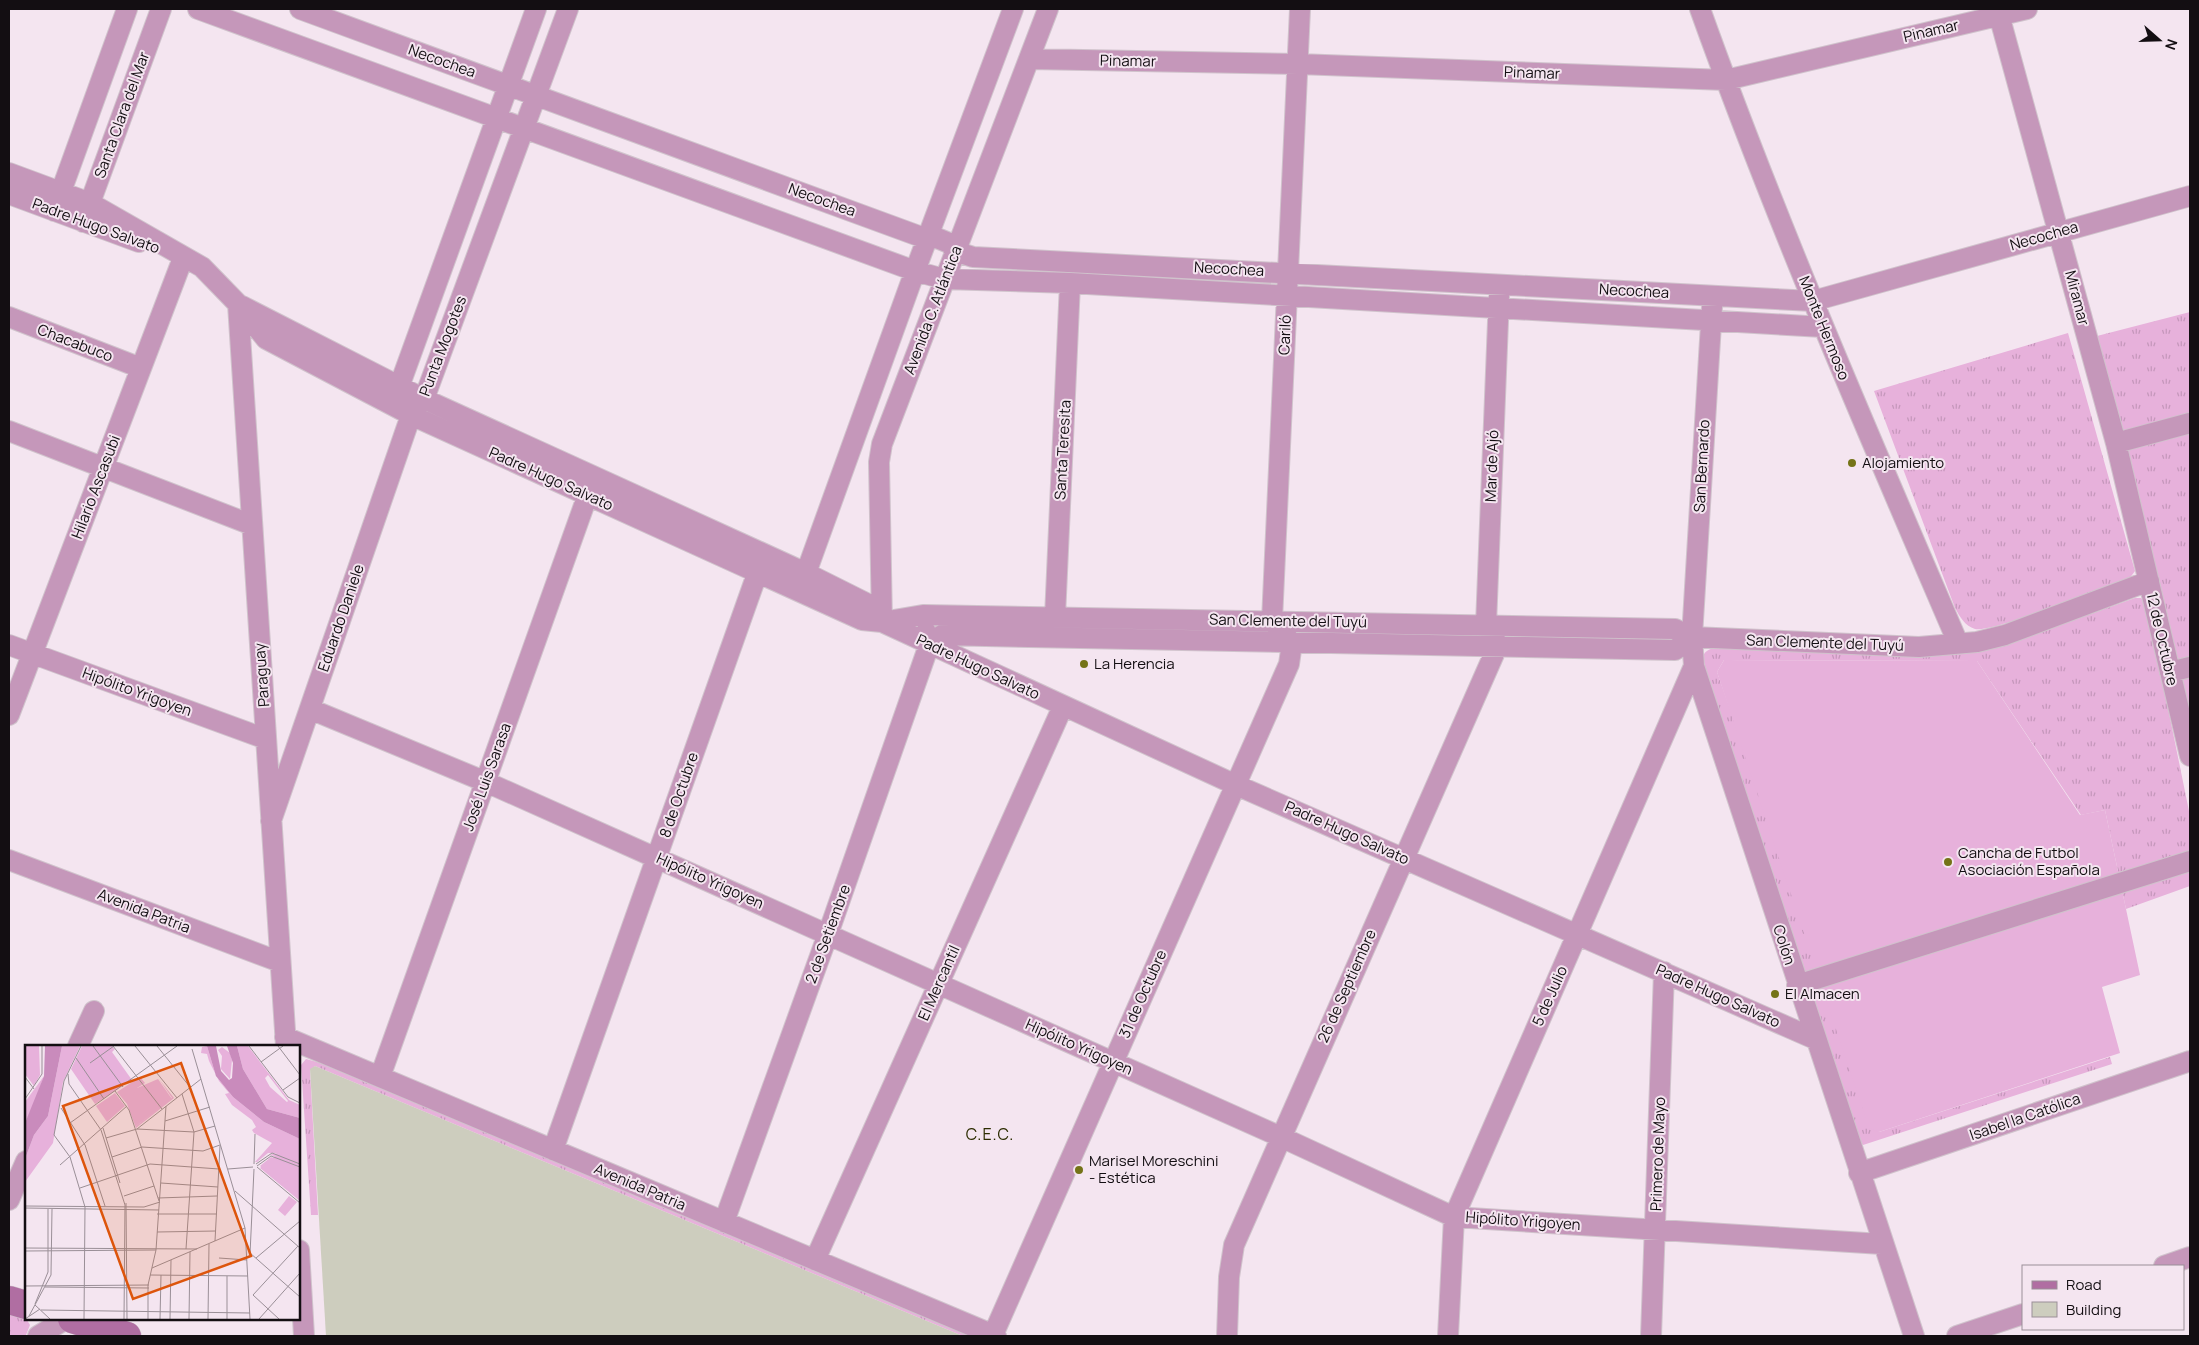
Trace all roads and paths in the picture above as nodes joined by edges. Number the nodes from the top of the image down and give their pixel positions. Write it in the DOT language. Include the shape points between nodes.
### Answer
graph roads {
  1 [pos="126,9"];
  2 [pos="161,9"];
  3 [pos="198,9"];
  4 [pos="300,9"];
  5 [pos="536,9"];
  6 [pos="568,9"];
  7 [pos="1014,9"];
  8 [pos="1048,9"];
  9 [pos="1300,9"];
  10 [pos="1700,9"];
  11 [pos="2027,9"];
  12 [pos="1999,15"];
  13 [pos="1029,59"];
  14 [pos="1298,64"];
  15 [pos="1726,80"];
  16 [pos="508,85"];
  17 [pos="536,95"];
  18 [pos="496,117"];
  19 [pos="524,127"];
  20 [pos="9,173"];
  21 [pos="9,194"];
  22 [pos="2190,196"];
  23 [pos="58,201"];
  24 [pos="90,203"];
  25 [pos="84,222"];
  26 [pos="2059,232"];
  27 [pos="927,238"];
  28 [pos="955,251"];
  29 [pos="183,258"];
  30 [pos="915,270"];
  31 [pos="1287,272"];
  32 [pos="944,279"];
  33 [pos="1070,283"];
  34 [pos="1499,284"];
  35 [pos="1712,295"];
  36 [pos="1286,296"];
  37 [pos="1813,301"];
  38 [pos="238,304"];
  39 [pos="1498,308"];
  40 [pos="9,318"];
  41 [pos="1711,320"];
  42 [pos="1823,327"];
  43 [pos="141,368"];
  44 [pos="399,387"];
  45 [pos="424,400"];
  46 [pos="411,415"];
  47 [pos="2190,423"];
  48 [pos="9,431"];
  49 [pos="2116,443"];
  50 [pos="103,467"];
  51 [pos="594,476"];
  52 [pos="587,496"];
  53 [pos="252,525"];
  54 [pos="761,563"];
  55 [pos="802,582"];
  56 [pos="2149,582"];
  57 [pos="923,615"];
  58 [pos="1055,617"];
  59 [pos="1272,621"];
  60 [pos="882,622"];
  61 [pos="1486,625"];
  62 [pos="1692,638"];
  63 [pos="1958,642"];
  64 [pos="929,644"];
  65 [pos="1498,644"];
  66 [pos="9,645"];
  67 [pos="1292,648"];
  68 [pos="32,654"];
  69 [pos="1694,666"];
  70 [pos="2190,667"];
  71 [pos="2170,672"];
  72 [pos="1063,706"];
  73 [pos="310,710"];
  74 [pos="9,715"];
  75 [pos="266,739"];
  76 [pos="2190,756"];
  77 [pos="486,782"];
  78 [pos="1236,784"];
  79 [pos="271,821"];
  80 [pos="657,858"];
  81 [pos="1404,858"];
  82 [pos="9,860"];
  83 [pos="2190,861"];
  84 [pos="1577,933"];
  85 [pos="828,934"];
  86 [pos="280,962"];
  87 [pos="1664,972"];
  88 [pos="938,984"];
  89 [pos="1797,985"];
  90 [pos="94,1011"];
  91 [pos="1815,1039"];
  92 [pos="285,1042"];
  93 [pos="78,1045"];
  94 [pos="300,1048"];
  95 [pos="2190,1061"];
  96 [pos="1114,1062"];
  97 [pos="380,1077"];
  98 [pos="1281,1137"];
  99 [pos="554,1150"];
  100 [pos="25,1163"];
  101 [pos="1859,1173"];
  102 [pos="9,1200"];
  103 [pos="1454,1217"];
  104 [pos="724,1222"];
  105 [pos="1655,1230"];
  106 [pos="1882,1244"];
  107 [pos="2190,1257"];
  108 [pos="815,1260"];
  109 [pos="2167,1265"];
  110 [pos="300,1267"];
  111 [pos="9,1300"];
  112 [pos="25,1305"];
  113 [pos="2022,1314"];
  114 [pos="64,1320"];
  115 [pos="75,1320"];
  116 [pos="38,1336"];
  117 [pos="127,1336"];
  118 [pos="304,1336"];
  119 [pos="994,1336"];
  120 [pos="1227,1336"];
  121 [pos="1448,1336"];
  122 [pos="1651,1336"];
  123 [pos="1914,1336"];
  124 [pos="1957,1336"];
  1 -- 23 [label="street, Santa Clara del Mar"];
  2 -- 24 [label="street, Santa Clara del Mar"];
  3 -- 18 [label="street, Necochea"];
  4 -- 16 [label="street, Necochea"];
  5 -- 16 [label="street, Punta Mogotes"];
  6 -- 17 [label="street, Punta Mogotes"];
  7 -- 27 [label="street, Avenida C. Atlántica"];
  8 -- 13 [label="street, Avenida C. Atlántica"];
  9 -- 14 [label="street, Cariló"];
  10 -- 15 [label="street, Monte Hermoso"];
  11 -- 12 [label="street, Pinamar"];
  12 -- 15 [label="street, Pinamar"];
  12 -- 26 [label="street, Miramar"];
  13 -- 14 [label="street, Pinamar"];
  13 -- 28 [label="street, Avenida C. Atlántica"];
  14 -- 15 [label="street, Pinamar"];
  14 -- 31 [label="street, Cariló"];
  15 -- 37 [label="street, Monte Hermoso"];
  16 -- 17 [label="street, Necochea"];
  16 -- 18 [label="street, Punta Mogotes"];
  17 -- 19 [label="street, Punta Mogotes"];
  17 -- 27 [label="street, Necochea"];
  18 -- 19 [label="street, Necochea"];
  18 -- 44 [label="street, Punta Mogotes"];
  19 -- 30 [label="street, Necochea"];
  19 -- 45 [label="street, Punta Mogotes"];
  20 -- 23 [label="street, Padre Hugo Salvato"];
  21 -- 23 [label="street, Padre Hugo Salvato"];
  22 -- 26 [label="street, Necochea"];
  23 -- 24 [label="street, Padre Hugo Salvato"];
  23 -- 25 [label="street, Padre Hugo Salvato"];
  24 -- 25 [label="street, Santa Clara del Mar"];
  24 -- 29 [label="street, Padre Hugo Salvato"];
  25 -- 29 [label="street, Padre Hugo Salvato"];
  26 -- 37 [label="street, Necochea"];
  26 -- 49 [label="street, Miramar"];
  27 -- 28 [label="street, Necochea" via="949,243"];
  27 -- 30 [label="street, Avenida C. Atlántica"];
  28 -- 31 [label="street, Necochea" via="973,257"];
  28 -- 32 [label="street, Avenida C. Atlántica"];
  29 -- 38 [label="street, Padre Hugo Salvato" via="202,267"];
  29 -- 43 [label="street, Hilario Ascasubi"];
  30 -- 32 [label="street, Necochea"];
  30 -- 55 [label="street, Avenida C. Atlántica"];
  31 -- 34 [label="street, Necochea"];
  31 -- 36 [label="street, Cariló"];
  32 -- 33 [label="street, Necochea"];
  32 -- 60 [label="street, Avenida C. Atlántica" via="889,423 879,462"];
  33 -- 36 [label="street, Necochea"];
  33 -- 58 [label="street, Santa Teresita"];
  34 -- 35 [label="street, Necochea"];
  34 -- 39 [label="street, Mar de Ajó"];
  35 -- 37 [label="street, Necochea"];
  35 -- 41 [label="street, San Bernardo"];
  36 -- 39 [label="street, Necochea"];
  36 -- 59 [label="street, Cariló"];
  37 -- 42 [label="street, Monte Hermoso"];
  38 -- 44 [label="street, Padre Hugo Salvato"];
  38 -- 46 [label="street, Padre Hugo Salvato" via="266,340"];
  38 -- 53 [label="street, Paraguay"];
  39 -- 41 [label="street, Necochea"];
  39 -- 61 [label="street, Mar de Ajó"];
  40 -- 43 [label="street, Chacabuco"];
  41 -- 42 [label="street, Necochea"];
  41 -- 62 [label="street, San Bernardo"];
  42 -- 63 [label="street, Monte Hermoso"];
  43 -- 50 [label="street, Hilario Ascasubi"];
  44 -- 45 [label="street, Padre Hugo Salvato"];
  44 -- 46 [label="street, Punta Mogotes"];
  45 -- 46 [label="street, Punta Mogotes"];
  45 -- 51 [label="street, Padre Hugo Salvato"];
  46 -- 52 [label="street, Padre Hugo Salvato"];
  46 -- 73 [label="street, Eduardo Daniele"];
  47 -- 49 [label="street"];
  48 -- 50 [label="street"];
  49 -- 56 [label="street, Miramar"];
  50 -- 53 [label="street"];
  50 -- 68 [label="street, Hilario Ascasubi"];
  51 -- 52 [label="street, José Luis Sarasa"];
  51 -- 54 [label="street, Padre Hugo Salvato"];
  52 -- 54 [label="street, Padre Hugo Salvato"];
  52 -- 77 [label="street, José Luis Sarasa"];
  53 -- 75 [label="street, Paraguay"];
  54 -- 55 [label="street, Padre Hugo Salvato"];
  54 -- 80 [label="street, 8 de Octubre"];
  55 -- 60 [label="street, Padre Hugo Salvato" via="862,620"];
  56 -- 63 [label="street, San Clemente del Tuyú" via="1990,640"];
  56 -- 71 [label="street, 12 de Octubre"];
  57 -- 58 [label="street, San Clemente del Tuyú"];
  57 -- 60 [label="street, San Clemente del Tuyú"];
  57 -- 64 [label="street"];
  58 -- 59 [label="street, San Clemente del Tuyú"];
  59 -- 61 [label="street, San Clemente del Tuyú"];
  59 -- 67 [label="street"];
  60 -- 64 [label="street, Padre Hugo Salvato"];
  61 -- 62 [label="street, San Clemente del Tuyú" via="1675,629"];
  61 -- 65 [label="street"];
  62 -- 63 [label="street, San Clemente del Tuyú" via="1919,647"];
  62 -- 65 [label="street, San Clemente del Tuyú" via="1675,650"];
  62 -- 69 [label="street, Colón"];
  64 -- 67 [label="street, San Clemente del Tuyú" via="942,635"];
  64 -- 72 [label="street, Padre Hugo Salvato"];
  64 -- 85 [label="street, 2 de Setiembre"];
  65 -- 67 [label="street, San Clemente del Tuyú"];
  65 -- 81 [label="street, 26 de Septiembre"];
  66 -- 68 [label="street, Hipólito Yrigoyen"];
  67 -- 78 [label="street, 31 de Octubre" via="1289,664"];
  68 -- 74 [label="street, Hilario Ascasubi"];
  68 -- 75 [label="street, Hipólito Yrigoyen"];
  69 -- 84 [label="street, 5 de Julio"];
  69 -- 89 [label="street, Colón"];
  70 -- 71 [label="street"];
  71 -- 76 [label="street, 12 de Octubre"];
  72 -- 78 [label="street, Padre Hugo Salvato"];
  72 -- 88 [label="street, El Mercantil"];
  73 -- 77 [label="street, Hipólito Yrigoyen"];
  73 -- 79 [label="street, Eduardo Daniele"];
  75 -- 79 [label="street, Paraguay"];
  77 -- 80 [label="street, Hipólito Yrigoyen"];
  77 -- 97 [label="street, José Luis Sarasa"];
  78 -- 81 [label="street, Padre Hugo Salvato"];
  78 -- 96 [label="street, 31 de Octubre"];
  79 -- 86 [label="street, Paraguay"];
  80 -- 85 [label="street, Hipólito Yrigoyen"];
  80 -- 99 [label="street, 8 de Octubre"];
  81 -- 84 [label="street, Padre Hugo Salvato"];
  81 -- 98 [label="street, 26 de Septiembre"];
  82 -- 86 [label="street, Avenida Patria"];
  83 -- 89 [label="street"];
  84 -- 87 [label="street, Padre Hugo Salvato"];
  84 -- 103 [label="street, 5 de Julio"];
  85 -- 88 [label="street, Hipólito Yrigoyen"];
  85 -- 104 [label="street, 2 de Setiembre"];
  86 -- 92 [label="street, Paraguay"];
  87 -- 91 [label="street, Padre Hugo Salvato"];
  87 -- 105 [label="street, Primero de Mayo"];
  88 -- 96 [label="street, Hipólito Yrigoyen"];
  88 -- 108 [label="street, El Mercantil"];
  89 -- 91 [label="street, Colón"];
  90 -- 93 [label="street"];
  91 -- 101 [label="street, Colón"];
  94 -- 97 [label="street, Avenida Patria"];
  95 -- 101 [label="street, Isabel la Católica"];
  96 -- 98 [label="street, Hipólito Yrigoyen"];
  96 -- 119 [label="street, 31 de Octubre"];
  97 -- 99 [label="street, Avenida Patria"];
  98 -- 103 [label="street, Hipólito Yrigoyen"];
  98 -- 120 [label="street, 26 de Septiembre" via="1234,1245 1229,1277"];
  99 -- 104 [label="street, Avenida Patria"];
  100 -- 102 [label="street"];
  101 -- 106 [label="street, Colón"];
  103 -- 105 [label="street, Hipólito Yrigoyen"];
  103 -- 121 [label="street, 5 de Julio"];
  104 -- 108 [label="street, Avenida Patria"];
  105 -- 106 [label="street, Hipólito Yrigoyen"];
  105 -- 122 [label="street, Primero de Mayo"];
  106 -- 123 [label="street, Colón"];
  107 -- 109 [label="street"];
  108 -- 119 [label="street, Avenida Patria"];
  110 -- 118 [label="street"];
  111 -- 112 [label="main road"];
  113 -- 124 [label="street"];
  114 -- 116 [label="street"];
  115 -- 117 [label="main road"];
}
